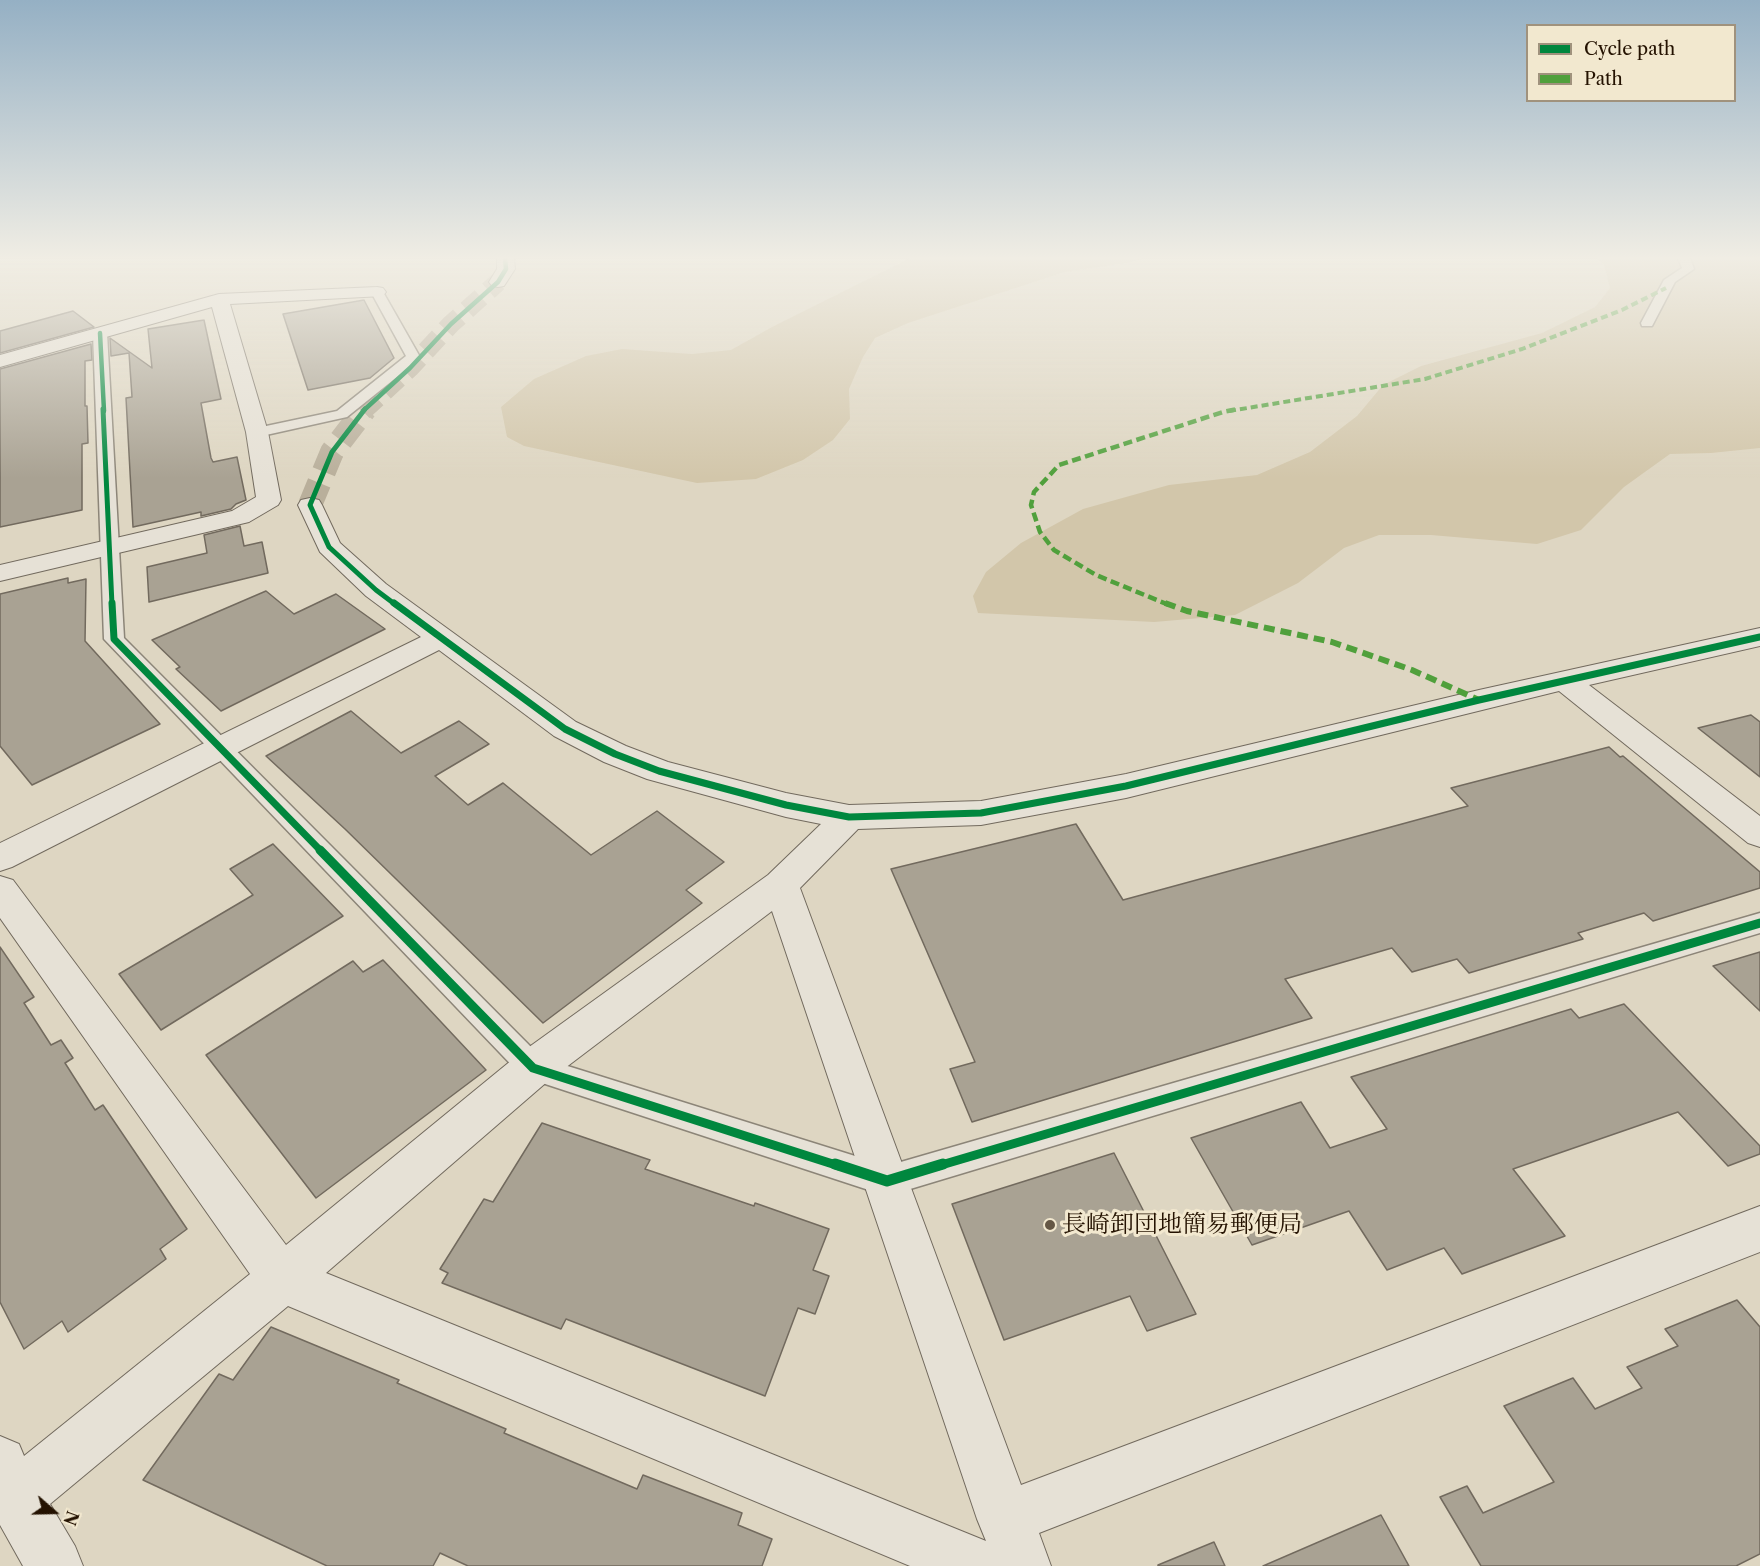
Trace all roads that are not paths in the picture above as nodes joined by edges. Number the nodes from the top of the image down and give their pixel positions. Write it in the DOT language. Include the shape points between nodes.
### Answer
graph roads {
  1 [pos="107,331"];
  2 [pos="228,331"];
  3 [pos="399,331"];
  4 [pos="100,333"];
  5 [pos="0,361"];
  6 [pos="257,432"];
  7 [pos="310,505"];
  8 [pos="110,548"];
  9 [pos="0,573"];
  10 [pos="1760,637"];
  11 [pos="441,638"];
  12 [pos="1566,682"];
  13 [pos="220,749"];
  14 [pos="849,817"];
  15 [pos="1760,834"];
  16 [pos="0,858"];
  17 [pos="781,885"];
  18 [pos="0,890"];
  19 [pos="1760,922"];
  20 [pos="533,1068"];
  21 [pos="887,1181"];
  22 [pos="1760,1229"];
  23 [pos="282,1279"];
  24 [pos="7,1480"];
  25 [pos="1005,1519"];
  26 [pos="55,1566"];
  27 [pos="978,1566"];
  28 [pos="1023,1566"];
  1 -- 4 [label="street"];
  2 -- 6 [label="street"];
  3 -- 6 [label="street" via="413,357 342,414"];
  4 -- 5 [label="street"];
  4 -- 8 [label="street"];
  6 -- 8 [label="street" via="269,500 240,517"];
  7 -- 11 [label="street" via="329,547 376,590"];
  8 -- 9 [label="street"];
  8 -- 13 [label="street" via="114,639"];
  10 -- 12 [label="street"];
  11 -- 13 [label="street"];
  11 -- 14 [label="street" via="565,729 615,754 744,795"];
  12 -- 14 [label="street" via="1115,788 981,813"];
  12 -- 15 [label="street"];
  13 -- 16 [label="street"];
  13 -- 20 [label="street"];
  14 -- 17 [label="street"];
  17 -- 20 [label="street"];
  17 -- 21 [label="street"];
  18 -- 23 [label="street"];
  19 -- 21 [label="street"];
  20 -- 21 [label="street"];
  20 -- 23 [label="street"];
  21 -- 25 [label="street"];
  22 -- 25 [label="street"];
  23 -- 24 [label="street"];
  23 -- 27 [label="street"];
  24 -- 26 [label="street"];
  25 -- 28 [label="street"];
}
